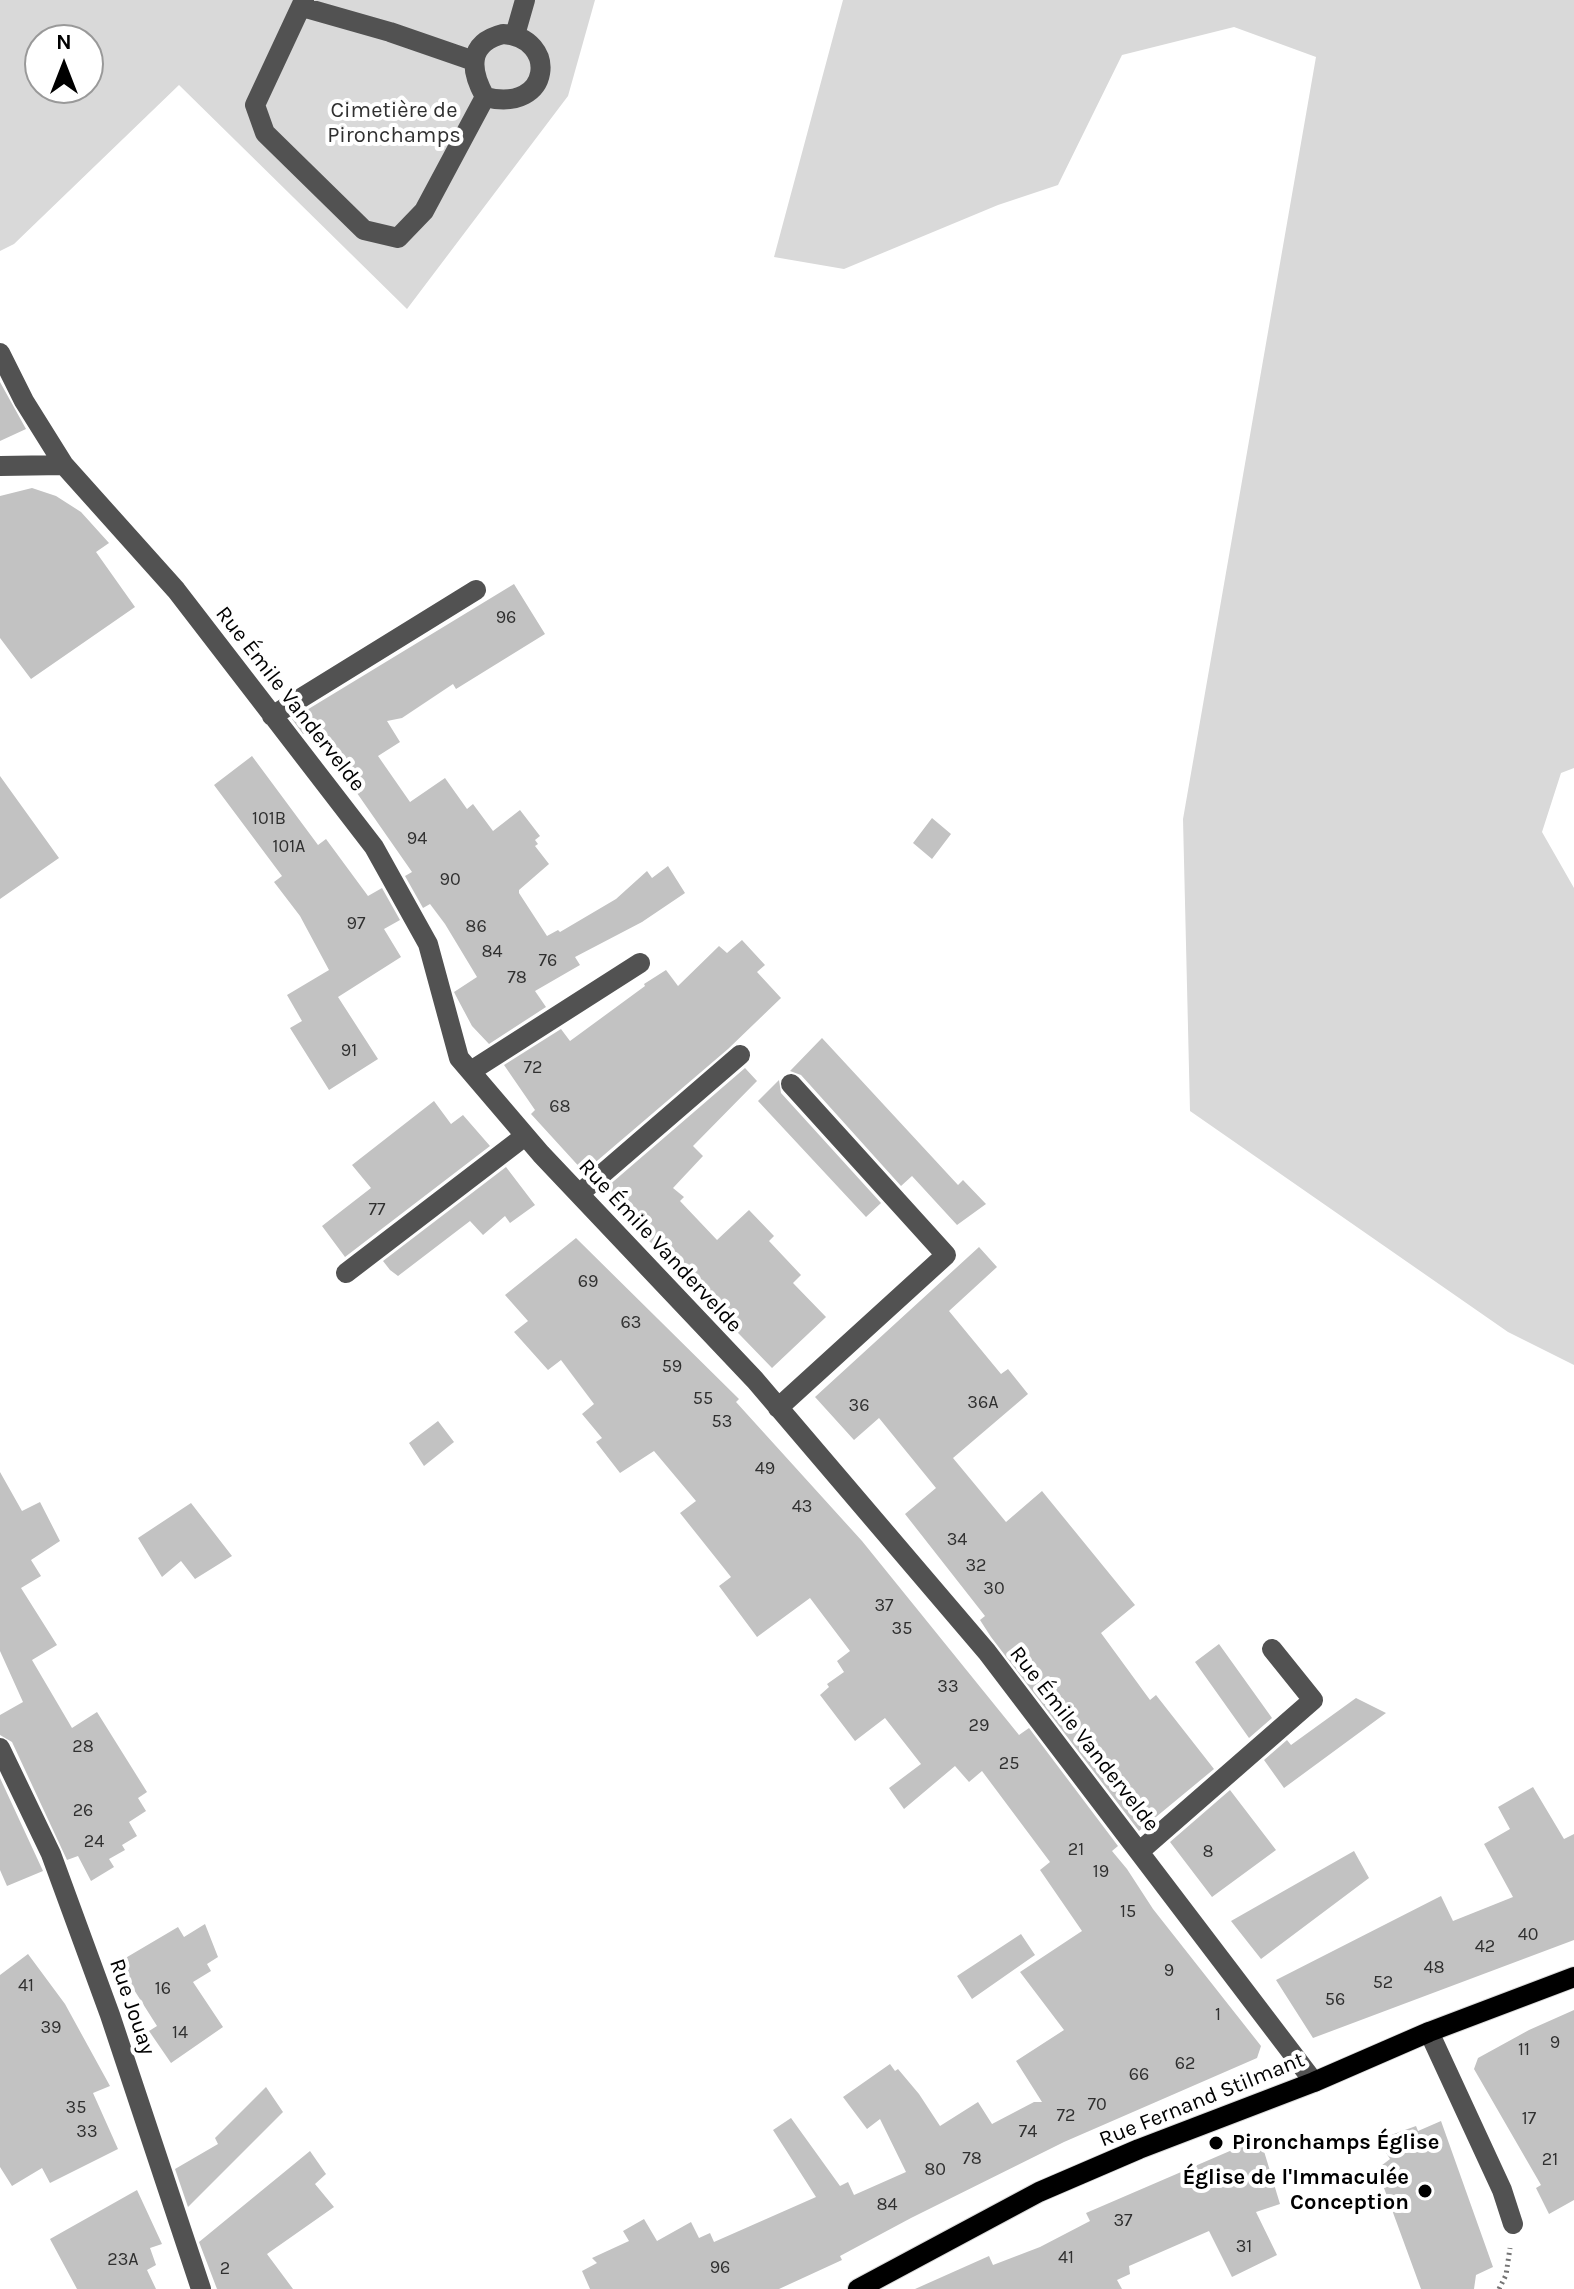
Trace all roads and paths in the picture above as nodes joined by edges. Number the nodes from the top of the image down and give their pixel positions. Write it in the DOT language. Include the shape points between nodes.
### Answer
graph roads {
  1 [pos="525,0"];
  2 [pos="303,4"];
  3 [pos="515,35"];
  4 [pos="474,61"];
  5 [pos="485,97"];
  6 [pos="0,353"];
  7 [pos="64,465"];
  8 [pos="0,466"];
  9 [pos="476,590"];
  10 [pos="272,716"];
  11 [pos="640,963"];
  12 [pos="740,1055"];
  13 [pos="471,1071"];
  14 [pos="791,1084"];
  15 [pos="525,1136"];
  16 [pos="579,1194"];
  17 [pos="346,1273"];
  18 [pos="778,1408"];
  19 [pos="1272,1649"];
  20 [pos="0,1748"];
  21 [pos="1140,1851"];
  22 [pos="1574,1977"];
  23 [pos="1429,2032"];
  24 [pos="1314,2082"];
  25 [pos="1513,2224"];
  26 [pos="201,2289"];
  27 [pos="858,2289"];
  28 [pos="1499,2289"];
  1 -- 3 [label="street"];
  2 -- 4 [label="street"];
  2 -- 5 [label="street" via="255,105 265,133 364,230 398,238 424,211"];
  3 -- 4 [label="street" via="486,41"];
  3 -- 5 [label="street" via="526,39 539,58 538,81 523,97"];
  4 -- 5 [label="street"];
  6 -- 7 [label="street, Rue Émile Vandervelde"];
  7 -- 8 [label="street"];
  7 -- 10 [label="street, Rue Émile Vandervelde" via="176,590"];
  9 -- 10 [label="street"];
  10 -- 13 [label="street, Rue Émile Vandervelde" via="374,847 428,944 459,1058"];
  11 -- 13 [label="street"];
  12 -- 16 [label="street"];
  13 -- 15 [label="street, Rue Émile Vandervelde"];
  14 -- 18 [label="street" via="946,1255"];
  15 -- 16 [label="street, Rue Émile Vandervelde"];
  15 -- 17 [label="street"];
  16 -- 18 [label="street, Rue Émile Vandervelde"];
  18 -- 21 [label="street, Rue Émile Vandervelde" via="987,1652"];
  19 -- 21 [label="street" via="1313,1700"];
  20 -- 26 [label="street, Rue Jouay" via="51,1854"];
  21 -- 24 [label="street, Rue Émile Vandervelde"];
  22 -- 23 [label="main road, Rue Fernand Stilmant"];
  23 -- 24 [label="main road, Rue Fernand Stilmant"];
  23 -- 25 [label="street"];
  24 -- 27 [label="main road, Rue Fernand Stilmant" via="1039,2192"];
  25 -- 28 [label="path"];
}
